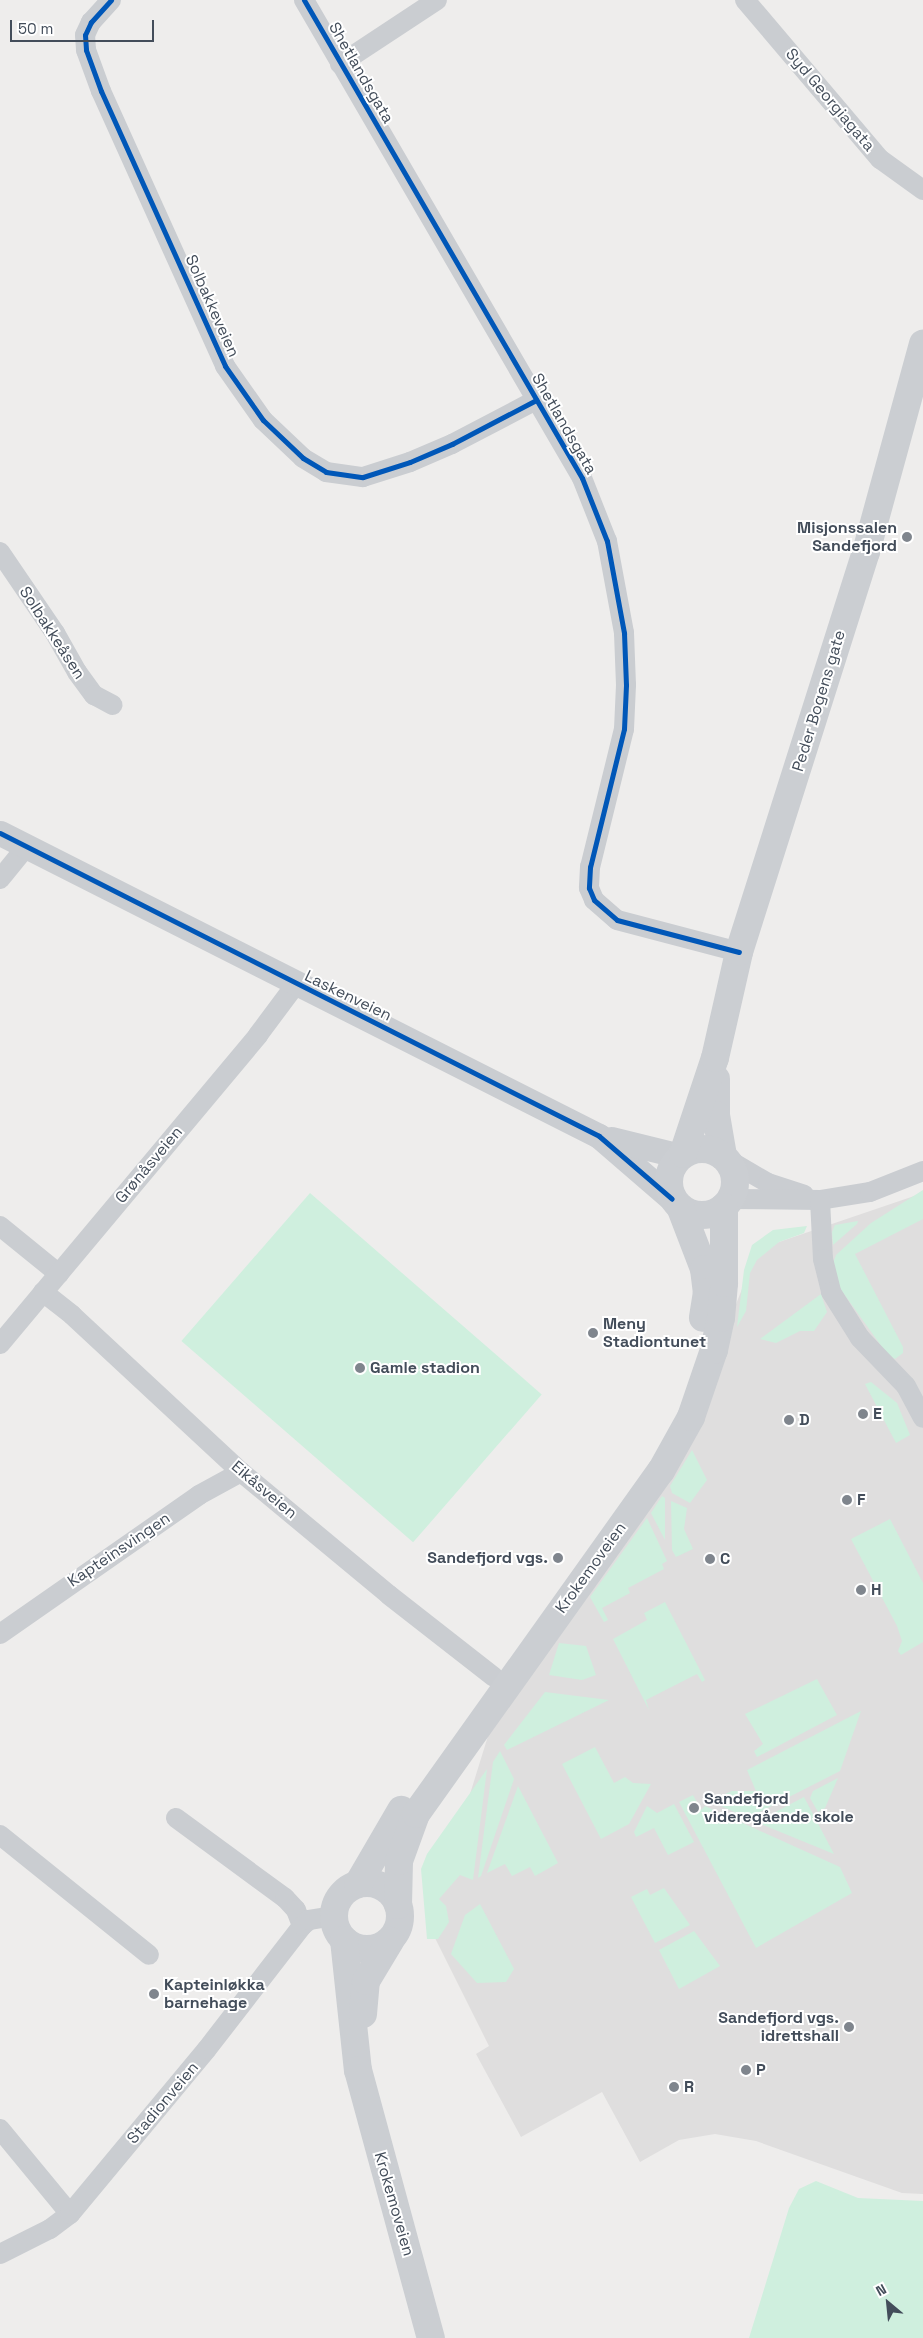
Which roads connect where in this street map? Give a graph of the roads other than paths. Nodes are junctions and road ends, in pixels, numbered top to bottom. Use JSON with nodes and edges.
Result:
{"nodes":[{"id":1,"x":111,"y":0,"type":"edge"},
{"id":2,"x":304,"y":0,"type":"edge"},
{"id":3,"x":437,"y":0,"type":"edge"},
{"id":4,"x":745,"y":0,"type":"edge"},
{"id":5,"x":340,"y":64,"type":"junction"},
{"id":6,"x":923,"y":190,"type":"edge"},
{"id":7,"x":923,"y":344,"type":"edge"},
{"id":8,"x":536,"y":400,"type":"junction"},
{"id":9,"x":0,"y":552,"type":"edge"},
{"id":10,"x":113,"y":705,"type":"dead end"},
{"id":11,"x":0,"y":834,"type":"edge"},
{"id":12,"x":26,"y":847,"type":"junction"},
{"id":13,"x":0,"y":879,"type":"edge"},
{"id":14,"x":739,"y":952,"type":"junction"},
{"id":15,"x":296,"y":984,"type":"junction"},
{"id":16,"x":715,"y":1058,"type":"junction"},
{"id":17,"x":599,"y":1136,"type":"junction"},
{"id":18,"x":682,"y":1155,"type":"junction"},
{"id":19,"x":724,"y":1157,"type":"junction"},
{"id":20,"x":923,"y":1171,"type":"edge"},
{"id":21,"x":818,"y":1200,"type":"junction"},
{"id":22,"x":727,"y":1203,"type":"junction"},
{"id":23,"x":676,"y":1204,"type":"junction"},
{"id":24,"x":0,"y":1226,"type":"edge"},
{"id":25,"x":59,"y":1274,"type":"junction"},
{"id":26,"x":43,"y":1292,"type":"junction"},
{"id":27,"x":0,"y":1344,"type":"edge"},
{"id":28,"x":923,"y":1418,"type":"edge"},
{"id":29,"x":241,"y":1472,"type":"junction"},
{"id":30,"x":0,"y":1634,"type":"edge"},
{"id":31,"x":494,"y":1677,"type":"junction"},
{"id":32,"x":176,"y":1818,"type":"dead end"},
{"id":33,"x":0,"y":1836,"type":"edge"},
{"id":34,"x":358,"y":1884,"type":"junction"},
{"id":35,"x":398,"y":1905,"type":"junction"},
{"id":36,"x":333,"y":1916,"type":"junction"},
{"id":37,"x":302,"y":1926,"type":"junction"},
{"id":38,"x":344,"y":1940,"type":"junction"},
{"id":39,"x":390,"y":1941,"type":"junction"},
{"id":40,"x":149,"y":1955,"type":"dead end"},
{"id":41,"x":358,"y":2070,"type":"junction"},
{"id":42,"x":0,"y":2129,"type":"edge"},
{"id":43,"x":70,"y":2214,"type":"junction"},
{"id":44,"x":0,"y":2254,"type":"edge"},
{"id":45,"x":431,"y":2338,"type":"edge"}],
"edges":[{"from":1,"to":8,"type":"street","name":"Solbakkeveien"},
{"from":2,"to":5,"type":"street","name":"Shetlandsgata"},
{"from":3,"to":5,"type":"street"},
{"from":4,"to":6,"type":"street","name":"Syd Georgiagata"},
{"from":5,"to":8,"type":"street","name":"Shetlandsgata"},
{"from":7,"to":14,"type":"main road","name":"Peder Bogens gate"},
{"from":8,"to":14,"type":"street","name":"Shetlandsgata"},
{"from":9,"to":10,"type":"street","name":"Solbakkeåsen"},
{"from":11,"to":12,"type":"street","name":"Laskenveien"},
{"from":12,"to":13,"type":"street"},
{"from":12,"to":15,"type":"street","name":"Laskenveien"},
{"from":14,"to":16,"type":"main road","name":"Peder Bogens gate"},
{"from":15,"to":17,"type":"street","name":"Laskenveien"},
{"from":15,"to":25,"type":"street","name":"Grønåsveien"},
{"from":16,"to":18,"type":"main road","name":"Peder Bogens gate"},
{"from":16,"to":19,"type":"main road","name":"Peder Bogens gate"},
{"from":17,"to":18,"type":"street","name":"Laskenveien"},
{"from":17,"to":23,"type":"street","name":"Laskenveien"},
{"from":18,"to":19,"type":"main road"},
{"from":18,"to":23,"type":"main road"},
{"from":19,"to":21,"type":"street"},
{"from":19,"to":22,"type":"main road"},
{"from":20,"to":21,"type":"street"},
{"from":21,"to":22,"type":"street"},
{"from":21,"to":28,"type":"street"},
{"from":22,"to":23,"type":"main road"},
{"from":22,"to":35,"type":"main road","name":"Krokemoveien"},
{"from":23,"to":31,"type":"main road","name":"Krokemoveien"},
{"from":24,"to":25,"type":"street"},
{"from":25,"to":26,"type":"street","name":"Grønåsveien"},
{"from":26,"to":27,"type":"street","name":"Grønåsveien"},
{"from":26,"to":29,"type":"street","name":"Eikåsveien"},
{"from":29,"to":30,"type":"street","name":"Kapteinsvingen"},
{"from":29,"to":31,"type":"street","name":"Eikåsveien"},
{"from":31,"to":34,"type":"main road","name":"Krokemoveien"},
{"from":32,"to":37,"type":"street"},
{"from":33,"to":40,"type":"street"},
{"from":34,"to":35,"type":"main road"},
{"from":34,"to":36,"type":"main road","name":"Krokemoveien"},
{"from":35,"to":39,"type":"main road","name":"Krokemoveien"},
{"from":36,"to":37,"type":"street"},
{"from":36,"to":38,"type":"main road","name":"Krokemoveien"},
{"from":37,"to":43,"type":"street","name":"Stadionveien"},
{"from":38,"to":39,"type":"main road"},
{"from":38,"to":41,"type":"main road","name":"Krokemoveien"},
{"from":39,"to":41,"type":"main road","name":"Krokemoveien"},
{"from":41,"to":45,"type":"main road","name":"Krokemoveien"},
{"from":42,"to":43,"type":"street"},
{"from":43,"to":44,"type":"street","name":"Stadionveien"}]}
